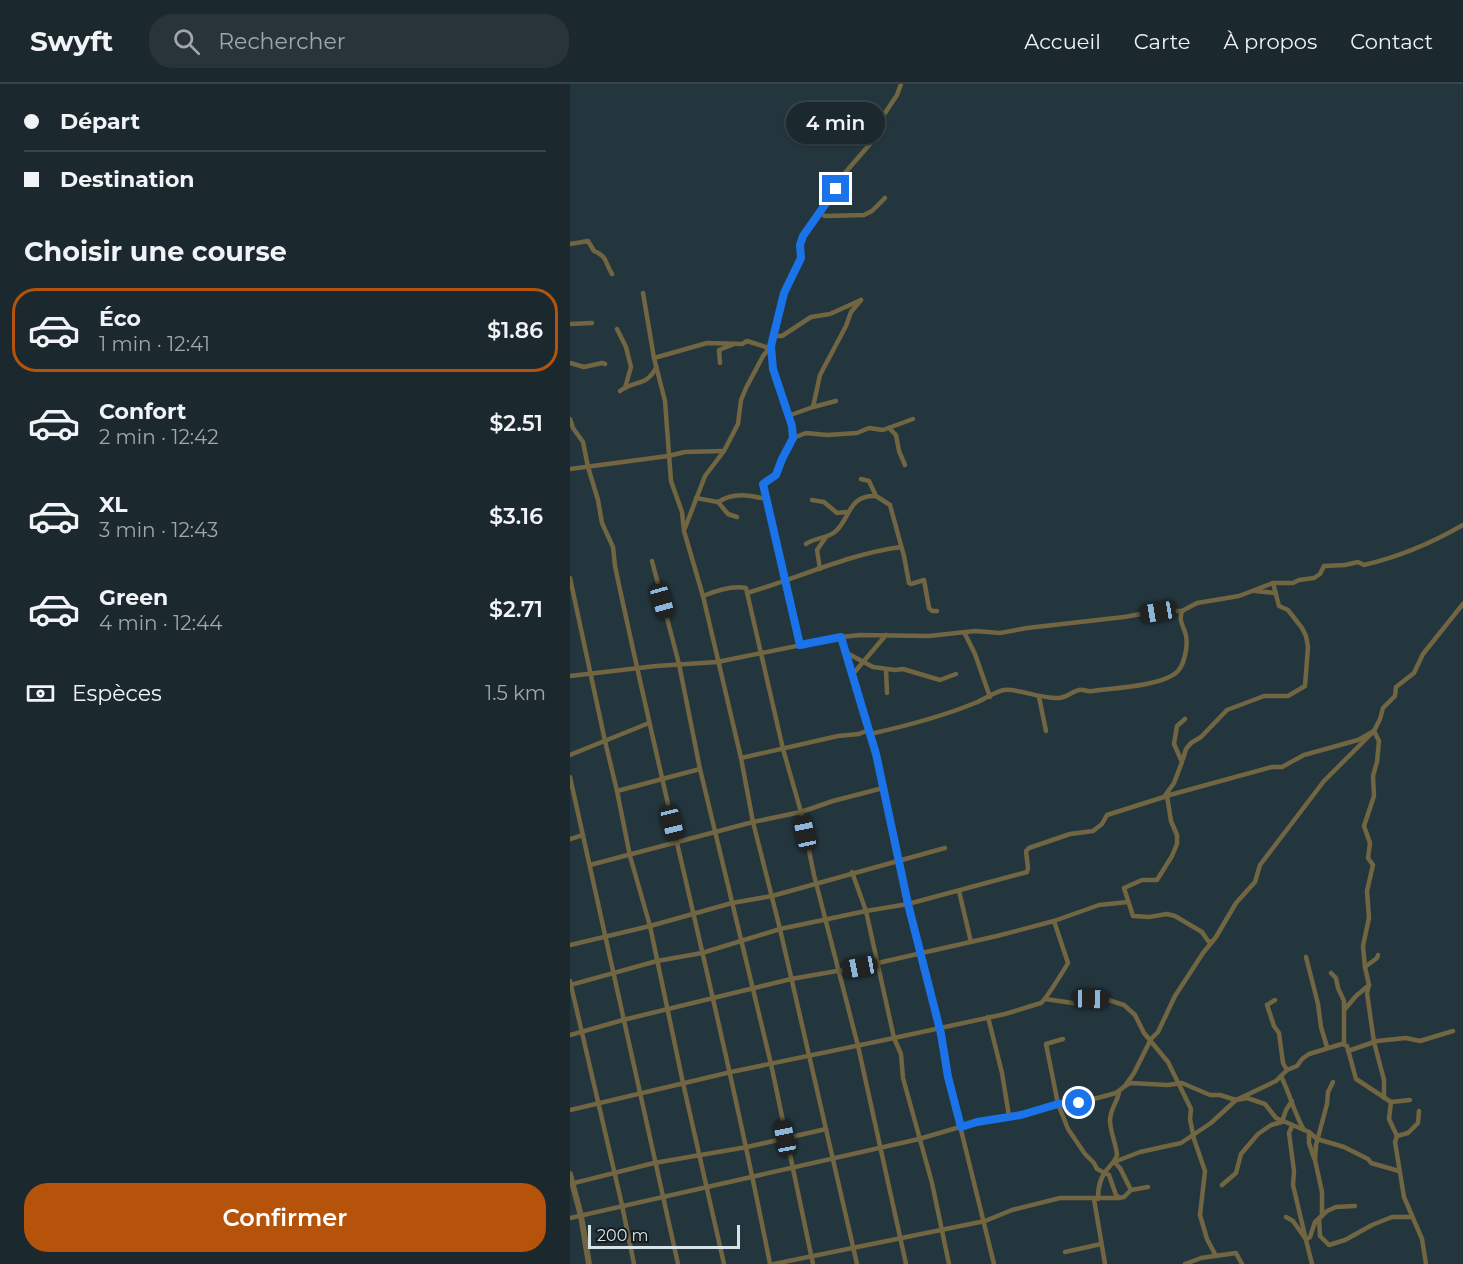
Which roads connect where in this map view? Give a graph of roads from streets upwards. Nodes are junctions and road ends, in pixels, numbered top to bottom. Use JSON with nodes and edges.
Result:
{"nodes":[{"id":1,"x":901,"y":84,"type":"edge"},
{"id":2,"x":885,"y":198,"type":"dead end"},
{"id":3,"x":819,"y":213,"type":"junction"},
{"id":4,"x":570,"y":244,"type":"edge"},
{"id":5,"x":612,"y":274,"type":"dead end"},
{"id":6,"x":643,"y":293,"type":"dead end"},
{"id":7,"x":592,"y":323,"type":"dead end"},
{"id":8,"x":570,"y":324,"type":"edge"},
{"id":9,"x":617,"y":329,"type":"dead end"},
{"id":10,"x":773,"y":336,"type":"junction"},
{"id":11,"x":734,"y":344,"type":"junction"},
{"id":12,"x":770,"y":347,"type":"junction"},
{"id":13,"x":654,"y":358,"type":"junction"},
{"id":14,"x":570,"y":363,"type":"edge"},
{"id":15,"x":720,"y":363,"type":"dead end"},
{"id":16,"x":605,"y":364,"type":"dead end"},
{"id":17,"x":655,"y":375,"type":"junction"},
{"id":18,"x":836,"y":401,"type":"dead end"},
{"id":19,"x":813,"y":407,"type":"junction"},
{"id":20,"x":788,"y":416,"type":"junction"},
{"id":21,"x":570,"y":419,"type":"edge"},
{"id":22,"x":913,"y":419,"type":"dead end"},
{"id":23,"x":889,"y":428,"type":"junction"},
{"id":24,"x":793,"y":438,"type":"junction"},
{"id":25,"x":724,"y":451,"type":"junction"},
{"id":26,"x":668,"y":456,"type":"junction"},
{"id":27,"x":905,"y":465,"type":"dead end"},
{"id":28,"x":588,"y":467,"type":"junction"},
{"id":29,"x":570,"y":469,"type":"edge"},
{"id":30,"x":861,"y":479,"type":"dead end"},
{"id":31,"x":876,"y":496,"type":"junction"},
{"id":32,"x":696,"y":498,"type":"junction"},
{"id":33,"x":766,"y":500,"type":"junction"},
{"id":34,"x":812,"y":500,"type":"dead end"},
{"id":35,"x":718,"y":502,"type":"junction"},
{"id":36,"x":846,"y":513,"type":"junction"},
{"id":37,"x":737,"y":517,"type":"dead end"},
{"id":38,"x":1463,"y":525,"type":"edge"},
{"id":39,"x":684,"y":531,"type":"junction"},
{"id":40,"x":826,"y":537,"type":"junction"},
{"id":41,"x":806,"y":544,"type":"dead end"},
{"id":42,"x":901,"y":547,"type":"junction"},
{"id":43,"x":652,"y":561,"type":"dead end"},
{"id":44,"x":820,"y":569,"type":"junction"},
{"id":45,"x":570,"y":578,"type":"edge"},
{"id":46,"x":786,"y":580,"type":"junction"},
{"id":47,"x":1273,"y":583,"type":"junction"},
{"id":48,"x":1280,"y":584,"type":"junction"},
{"id":49,"x":1255,"y":591,"type":"junction"},
{"id":50,"x":714,"y":592,"type":"junction"},
{"id":51,"x":747,"y":593,"type":"junction"},
{"id":52,"x":1276,"y":593,"type":"junction"},
{"id":53,"x":703,"y":596,"type":"junction"},
{"id":54,"x":1463,"y":604,"type":"edge"},
{"id":55,"x":577,"y":610,"type":"junction"},
{"id":56,"x":570,"y":611,"type":"edge"},
{"id":57,"x":938,"y":611,"type":"dead end"},
{"id":58,"x":1182,"y":611,"type":"junction"},
{"id":59,"x":707,"y":613,"type":"junction"},
{"id":60,"x":964,"y":632,"type":"junction"},
{"id":61,"x":886,"y":635,"type":"junction"},
{"id":62,"x":841,"y":637,"type":"junction"},
{"id":63,"x":800,"y":645,"type":"junction"},
{"id":64,"x":844,"y":652,"type":"junction"},
{"id":65,"x":761,"y":653,"type":"junction"},
{"id":66,"x":862,"y":661,"type":"junction"},
{"id":67,"x":717,"y":662,"type":"junction"},
{"id":68,"x":679,"y":664,"type":"junction"},
{"id":69,"x":637,"y":668,"type":"junction"},
{"id":70,"x":886,"y":669,"type":"junction"},
{"id":71,"x":590,"y":674,"type":"junction"},
{"id":72,"x":956,"y":674,"type":"dead end"},
{"id":73,"x":852,"y":675,"type":"junction"},
{"id":74,"x":570,"y":676,"type":"edge"},
{"id":75,"x":887,"y":693,"type":"dead end"},
{"id":76,"x":990,"y":697,"type":"junction"},
{"id":77,"x":1039,"y":697,"type":"junction"},
{"id":78,"x":1185,"y":719,"type":"dead end"},
{"id":79,"x":649,"y":723,"type":"junction"},
{"id":80,"x":1046,"y":731,"type":"dead end"},
{"id":81,"x":1374,"y":731,"type":"junction"},
{"id":82,"x":869,"y":732,"type":"junction"},
{"id":83,"x":604,"y":741,"type":"junction"},
{"id":84,"x":783,"y":749,"type":"junction"},
{"id":85,"x":570,"y":755,"type":"edge"},
{"id":86,"x":741,"y":758,"type":"junction"},
{"id":87,"x":1182,"y":762,"type":"junction"},
{"id":88,"x":700,"y":769,"type":"junction"},
{"id":89,"x":570,"y":777,"type":"edge"},
{"id":90,"x":661,"y":778,"type":"junction"},
{"id":91,"x":883,"y":788,"type":"junction"},
{"id":92,"x":618,"y":791,"type":"junction"},
{"id":93,"x":1166,"y":796,"type":"junction"},
{"id":94,"x":801,"y":812,"type":"junction"},
{"id":95,"x":753,"y":822,"type":"junction"},
{"id":96,"x":715,"y":832,"type":"junction"},
{"id":97,"x":583,"y":835,"type":"junction"},
{"id":98,"x":570,"y":839,"type":"edge"},
{"id":99,"x":676,"y":842,"type":"junction"},
{"id":100,"x":945,"y":848,"type":"dead end"},
{"id":101,"x":630,"y":856,"type":"junction"},
{"id":102,"x":900,"y":860,"type":"junction"},
{"id":103,"x":590,"y":865,"type":"junction"},
{"id":104,"x":852,"y":872,"type":"junction"},
{"id":105,"x":816,"y":884,"type":"junction"},
{"id":106,"x":959,"y":891,"type":"junction"},
{"id":107,"x":772,"y":896,"type":"junction"},
{"id":108,"x":1128,"y":902,"type":"junction"},
{"id":109,"x":732,"y":903,"type":"junction"},
{"id":110,"x":908,"y":904,"type":"junction"},
{"id":111,"x":866,"y":911,"type":"junction"},
{"id":112,"x":693,"y":914,"type":"junction"},
{"id":113,"x":825,"y":920,"type":"junction"},
{"id":114,"x":1054,"y":921,"type":"junction"},
{"id":115,"x":650,"y":926,"type":"junction"},
{"id":116,"x":780,"y":929,"type":"junction"},
{"id":117,"x":605,"y":936,"type":"junction"},
{"id":118,"x":740,"y":942,"type":"junction"},
{"id":119,"x":971,"y":942,"type":"junction"},
{"id":120,"x":1212,"y":942,"type":"junction"},
{"id":121,"x":570,"y":945,"type":"edge"},
{"id":122,"x":702,"y":953,"type":"junction"},
{"id":123,"x":921,"y":954,"type":"junction"},
{"id":124,"x":1378,"y":955,"type":"dead end"},
{"id":125,"x":1306,"y":957,"type":"dead end"},
{"id":126,"x":657,"y":961,"type":"junction"},
{"id":127,"x":877,"y":963,"type":"junction"},
{"id":128,"x":1365,"y":968,"type":"junction"},
{"id":129,"x":838,"y":971,"type":"junction"},
{"id":130,"x":613,"y":973,"type":"junction"},
{"id":131,"x":1331,"y":973,"type":"dead end"},
{"id":132,"x":792,"y":980,"type":"junction"},
{"id":133,"x":570,"y":984,"type":"edge"},
{"id":134,"x":1369,"y":985,"type":"junction"},
{"id":135,"x":752,"y":989,"type":"junction"},
{"id":136,"x":712,"y":999,"type":"junction"},
{"id":137,"x":1045,"y":999,"type":"junction"},
{"id":138,"x":1275,"y":1000,"type":"dead end"},
{"id":139,"x":667,"y":1010,"type":"junction"},
{"id":140,"x":1346,"y":1010,"type":"junction"},
{"id":141,"x":988,"y":1017,"type":"junction"},
{"id":142,"x":623,"y":1020,"type":"junction"},
{"id":143,"x":939,"y":1029,"type":"junction"},
{"id":144,"x":581,"y":1031,"type":"junction"},
{"id":145,"x":1453,"y":1031,"type":"dead end"},
{"id":146,"x":570,"y":1035,"type":"edge"},
{"id":147,"x":894,"y":1038,"type":"junction"},
{"id":148,"x":1063,"y":1039,"type":"dead end"},
{"id":149,"x":1150,"y":1039,"type":"junction"},
{"id":150,"x":1374,"y":1042,"type":"junction"},
{"id":151,"x":1344,"y":1043,"type":"junction"},
{"id":152,"x":858,"y":1046,"type":"junction"},
{"id":153,"x":1327,"y":1047,"type":"junction"},
{"id":154,"x":1348,"y":1051,"type":"junction"},
{"id":155,"x":808,"y":1057,"type":"junction"},
{"id":156,"x":771,"y":1064,"type":"junction"},
{"id":157,"x":1287,"y":1070,"type":"junction"},
{"id":158,"x":731,"y":1072,"type":"junction"},
{"id":159,"x":1281,"y":1076,"type":"junction"},
{"id":160,"x":1333,"y":1082,"type":"dead end"},
{"id":161,"x":683,"y":1083,"type":"junction"},
{"id":162,"x":1180,"y":1083,"type":"junction"},
{"id":163,"x":1125,"y":1086,"type":"junction"},
{"id":164,"x":1119,"y":1091,"type":"junction"},
{"id":165,"x":640,"y":1093,"type":"junction"},
{"id":166,"x":1384,"y":1098,"type":"junction"},
{"id":167,"x":1236,"y":1100,"type":"junction"},
{"id":168,"x":1410,"y":1100,"type":"dead end"},
{"id":169,"x":1292,"y":1101,"type":"junction"},
{"id":170,"x":1391,"y":1102,"type":"junction"},
{"id":171,"x":598,"y":1104,"type":"junction"},
{"id":172,"x":1058,"y":1104,"type":"junction"},
{"id":173,"x":570,"y":1110,"type":"edge"},
{"id":174,"x":1419,"y":1111,"type":"dead end"},
{"id":175,"x":1009,"y":1116,"type":"junction"},
{"id":176,"x":1282,"y":1122,"type":"junction"},
{"id":177,"x":1292,"y":1126,"type":"junction"},
{"id":178,"x":961,"y":1127,"type":"junction"},
{"id":179,"x":826,"y":1129,"type":"junction"},
{"id":180,"x":1307,"y":1131,"type":"junction"},
{"id":181,"x":1193,"y":1133,"type":"junction"},
{"id":182,"x":1397,"y":1137,"type":"junction"},
{"id":183,"x":785,"y":1138,"type":"junction"},
{"id":184,"x":919,"y":1139,"type":"junction"},
{"id":185,"x":1317,"y":1139,"type":"junction"},
{"id":186,"x":747,"y":1147,"type":"junction"},
{"id":187,"x":879,"y":1147,"type":"junction"},
{"id":188,"x":699,"y":1155,"type":"junction"},
{"id":189,"x":833,"y":1158,"type":"junction"},
{"id":190,"x":1315,"y":1160,"type":"junction"},
{"id":191,"x":1114,"y":1162,"type":"junction"},
{"id":192,"x":654,"y":1163,"type":"junction"},
{"id":193,"x":791,"y":1168,"type":"junction"},
{"id":194,"x":1399,"y":1171,"type":"junction"},
{"id":195,"x":1104,"y":1172,"type":"junction"},
{"id":196,"x":570,"y":1174,"type":"edge"},
{"id":197,"x":615,"y":1174,"type":"junction"},
{"id":198,"x":753,"y":1176,"type":"junction"},
{"id":199,"x":571,"y":1183,"type":"edge"},
{"id":200,"x":1222,"y":1185,"type":"dead end"},
{"id":201,"x":706,"y":1187,"type":"junction"},
{"id":202,"x":1148,"y":1187,"type":"dead end"},
{"id":203,"x":1131,"y":1190,"type":"junction"},
{"id":204,"x":663,"y":1196,"type":"junction"},
{"id":205,"x":1118,"y":1197,"type":"junction"},
{"id":206,"x":1096,"y":1199,"type":"junction"},
{"id":207,"x":622,"y":1205,"type":"junction"},
{"id":208,"x":1355,"y":1206,"type":"dead end"},
{"id":209,"x":581,"y":1216,"type":"junction"},
{"id":210,"x":1286,"y":1217,"type":"dead end"},
{"id":211,"x":1411,"y":1217,"type":"junction"},
{"id":212,"x":570,"y":1218,"type":"edge"},
{"id":213,"x":1321,"y":1218,"type":"junction"},
{"id":214,"x":985,"y":1221,"type":"junction"},
{"id":215,"x":941,"y":1230,"type":"junction"},
{"id":216,"x":900,"y":1238,"type":"junction"},
{"id":217,"x":1306,"y":1240,"type":"junction"},
{"id":218,"x":1101,"y":1244,"type":"junction"},
{"id":219,"x":854,"y":1247,"type":"junction"},
{"id":220,"x":1065,"y":1252,"type":"dead end"},
{"id":221,"x":811,"y":1256,"type":"junction"},
{"id":222,"x":1213,"y":1256,"type":"junction"},
{"id":223,"x":589,"y":1264,"type":"edge"},
{"id":224,"x":634,"y":1264,"type":"edge"},
{"id":225,"x":678,"y":1264,"type":"edge"},
{"id":226,"x":724,"y":1264,"type":"edge"},
{"id":227,"x":772,"y":1264,"type":"edge"},
{"id":228,"x":813,"y":1264,"type":"edge"},
{"id":229,"x":857,"y":1264,"type":"edge"},
{"id":230,"x":906,"y":1264,"type":"edge"},
{"id":231,"x":949,"y":1264,"type":"edge"},
{"id":232,"x":994,"y":1264,"type":"edge"},
{"id":233,"x":1105,"y":1264,"type":"edge"},
{"id":234,"x":1185,"y":1264,"type":"edge"},
{"id":235,"x":1242,"y":1264,"type":"edge"},
{"id":236,"x":1312,"y":1264,"type":"edge"},
{"id":237,"x":1426,"y":1264,"type":"edge"}],
"edges":[{"from":1,"to":3,"type":"street"},
{"from":2,"to":3,"type":"street"},
{"from":3,"to":10,"type":"street"},
{"from":4,"to":5,"type":"street"},
{"from":6,"to":13,"type":"street"},
{"from":7,"to":8,"type":"street"},
{"from":9,"to":17,"type":"street"},
{"from":10,"to":12,"type":"street"},
{"from":10,"to":19,"type":"street"},
{"from":11,"to":12,"type":"street"},
{"from":11,"to":13,"type":"street"},
{"from":11,"to":15,"type":"street"},
{"from":12,"to":20,"type":"street"},
{"from":12,"to":25,"type":"street"},
{"from":13,"to":17,"type":"street"},
{"from":14,"to":16,"type":"street"},
{"from":17,"to":26,"type":"street"},
{"from":18,"to":19,"type":"street"},
{"from":19,"to":20,"type":"street"},
{"from":20,"to":24,"type":"street"},
{"from":21,"to":28,"type":"street"},
{"from":22,"to":23,"type":"street"},
{"from":23,"to":24,"type":"street"},
{"from":23,"to":27,"type":"street"},
{"from":24,"to":33,"type":"street"},
{"from":25,"to":26,"type":"street"},
{"from":25,"to":32,"type":"street"},
{"from":26,"to":28,"type":"street"},
{"from":26,"to":39,"type":"street"},
{"from":28,"to":29,"type":"street"},
{"from":28,"to":69,"type":"street"},
{"from":30,"to":31,"type":"street"},
{"from":31,"to":36,"type":"street"},
{"from":31,"to":42,"type":"street"},
{"from":32,"to":35,"type":"street"},
{"from":32,"to":39,"type":"street"},
{"from":33,"to":35,"type":"street"},
{"from":33,"to":46,"type":"street"},
{"from":34,"to":36,"type":"street"},
{"from":35,"to":37,"type":"street"},
{"from":36,"to":40,"type":"street"},
{"from":38,"to":48,"type":"street"},
{"from":39,"to":53,"type":"street"},
{"from":40,"to":41,"type":"street"},
{"from":40,"to":44,"type":"street"},
{"from":42,"to":44,"type":"street"},
{"from":42,"to":57,"type":"street"},
{"from":43,"to":68,"type":"street"},
{"from":44,"to":46,"type":"street"},
{"from":45,"to":55,"type":"street"},
{"from":46,"to":51,"type":"street"},
{"from":46,"to":63,"type":"street"},
{"from":47,"to":48,"type":"street"},
{"from":47,"to":49,"type":"street"},
{"from":47,"to":52,"type":"street"},
{"from":48,"to":52,"type":"street"},
{"from":49,"to":52,"type":"street"},
{"from":49,"to":58,"type":"street"},
{"from":50,"to":51,"type":"street"},
{"from":50,"to":53,"type":"street"},
{"from":50,"to":59,"type":"street"},
{"from":51,"to":65,"type":"street"},
{"from":52,"to":87,"type":"street"},
{"from":53,"to":59,"type":"street"},
{"from":54,"to":81,"type":"street"},
{"from":55,"to":56,"type":"street"},
{"from":55,"to":71,"type":"street"},
{"from":58,"to":60,"type":"street"},
{"from":58,"to":77,"type":"street"},
{"from":59,"to":67,"type":"street"},
{"from":60,"to":61,"type":"street"},
{"from":60,"to":76,"type":"street"},
{"from":61,"to":62,"type":"street"},
{"from":61,"to":66,"type":"street"},
{"from":62,"to":63,"type":"street"},
{"from":62,"to":64,"type":"street"},
{"from":63,"to":65,"type":"street"},
{"from":64,"to":66,"type":"street"},
{"from":64,"to":73,"type":"street"},
{"from":65,"to":67,"type":"street"},
{"from":65,"to":84,"type":"street"},
{"from":66,"to":70,"type":"street"},
{"from":66,"to":73,"type":"street"},
{"from":67,"to":68,"type":"street"},
{"from":67,"to":86,"type":"street"},
{"from":68,"to":69,"type":"street"},
{"from":68,"to":88,"type":"street"},
{"from":69,"to":71,"type":"street"},
{"from":69,"to":79,"type":"street"},
{"from":70,"to":72,"type":"street"},
{"from":70,"to":75,"type":"street"},
{"from":71,"to":74,"type":"street"},
{"from":71,"to":83,"type":"street"},
{"from":73,"to":82,"type":"street"},
{"from":76,"to":77,"type":"street"},
{"from":76,"to":82,"type":"street"},
{"from":77,"to":80,"type":"street"},
{"from":78,"to":87,"type":"street"},
{"from":79,"to":83,"type":"street"},
{"from":79,"to":90,"type":"street"},
{"from":81,"to":93,"type":"street"},
{"from":81,"to":120,"type":"street"},
{"from":81,"to":128,"type":"street"},
{"from":82,"to":84,"type":"street"},
{"from":82,"to":91,"type":"street"},
{"from":83,"to":85,"type":"street"},
{"from":83,"to":92,"type":"street"},
{"from":84,"to":86,"type":"street"},
{"from":84,"to":94,"type":"street"},
{"from":86,"to":95,"type":"street"},
{"from":87,"to":93,"type":"street"},
{"from":88,"to":90,"type":"street"},
{"from":88,"to":96,"type":"street"},
{"from":89,"to":97,"type":"street"},
{"from":90,"to":92,"type":"street"},
{"from":90,"to":99,"type":"street"},
{"from":91,"to":94,"type":"street"},
{"from":91,"to":102,"type":"street"},
{"from":92,"to":101,"type":"street"},
{"from":93,"to":106,"type":"street"},
{"from":93,"to":108,"type":"street"},
{"from":94,"to":95,"type":"street"},
{"from":94,"to":105,"type":"street"},
{"from":95,"to":96,"type":"street"},
{"from":95,"to":107,"type":"street"},
{"from":96,"to":99,"type":"street"},
{"from":96,"to":109,"type":"street"},
{"from":97,"to":98,"type":"street"},
{"from":97,"to":103,"type":"street"},
{"from":99,"to":101,"type":"street"},
{"from":99,"to":112,"type":"street"},
{"from":100,"to":102,"type":"street"},
{"from":101,"to":103,"type":"street"},
{"from":101,"to":115,"type":"street"},
{"from":102,"to":104,"type":"street"},
{"from":102,"to":110,"type":"street"},
{"from":103,"to":117,"type":"street"},
{"from":104,"to":105,"type":"street"},
{"from":104,"to":111,"type":"street"},
{"from":105,"to":107,"type":"street"},
{"from":105,"to":113,"type":"street"},
{"from":106,"to":110,"type":"street"},
{"from":106,"to":119,"type":"street"},
{"from":107,"to":109,"type":"street"},
{"from":107,"to":116,"type":"street"},
{"from":108,"to":114,"type":"street"},
{"from":108,"to":120,"type":"street"},
{"from":109,"to":112,"type":"street"},
{"from":109,"to":118,"type":"street"},
{"from":110,"to":111,"type":"street"},
{"from":110,"to":123,"type":"street"},
{"from":111,"to":113,"type":"street"},
{"from":111,"to":127,"type":"street"},
{"from":112,"to":115,"type":"street"},
{"from":112,"to":122,"type":"street"},
{"from":113,"to":116,"type":"street"},
{"from":113,"to":129,"type":"street"},
{"from":114,"to":119,"type":"street"},
{"from":114,"to":137,"type":"street"},
{"from":115,"to":117,"type":"street"},
{"from":115,"to":126,"type":"street"},
{"from":116,"to":118,"type":"street"},
{"from":116,"to":132,"type":"street"},
{"from":117,"to":121,"type":"street"},
{"from":117,"to":130,"type":"street"},
{"from":118,"to":122,"type":"street"},
{"from":118,"to":135,"type":"street"},
{"from":119,"to":123,"type":"street"},
{"from":120,"to":149,"type":"street"},
{"from":122,"to":126,"type":"street"},
{"from":122,"to":136,"type":"street"},
{"from":123,"to":127,"type":"street"},
{"from":123,"to":143,"type":"street"},
{"from":124,"to":128,"type":"street"},
{"from":125,"to":153,"type":"street"},
{"from":126,"to":130,"type":"street"},
{"from":126,"to":139,"type":"street"},
{"from":127,"to":129,"type":"street"},
{"from":127,"to":147,"type":"street"},
{"from":128,"to":134,"type":"street"},
{"from":129,"to":132,"type":"street"},
{"from":129,"to":152,"type":"street"},
{"from":130,"to":133,"type":"street"},
{"from":130,"to":142,"type":"street"},
{"from":131,"to":140,"type":"street"},
{"from":132,"to":135,"type":"street"},
{"from":132,"to":155,"type":"street"},
{"from":133,"to":144,"type":"street"},
{"from":134,"to":140,"type":"street"},
{"from":134,"to":150,"type":"street"},
{"from":135,"to":136,"type":"street"},
{"from":135,"to":156,"type":"street"},
{"from":136,"to":139,"type":"street"},
{"from":136,"to":158,"type":"street"},
{"from":137,"to":141,"type":"street"},
{"from":137,"to":149,"type":"street"},
{"from":138,"to":157,"type":"street"},
{"from":139,"to":142,"type":"street"},
{"from":139,"to":161,"type":"street"},
{"from":140,"to":151,"type":"street"},
{"from":141,"to":143,"type":"street"},
{"from":141,"to":175,"type":"street"},
{"from":142,"to":144,"type":"street"},
{"from":142,"to":165,"type":"street"},
{"from":143,"to":147,"type":"street"},
{"from":143,"to":178,"type":"street"},
{"from":144,"to":146,"type":"street"},
{"from":144,"to":171,"type":"street"},
{"from":145,"to":150,"type":"street"},
{"from":147,"to":152,"type":"street"},
{"from":147,"to":184,"type":"street"},
{"from":148,"to":172,"type":"street"},
{"from":149,"to":162,"type":"street"},
{"from":149,"to":163,"type":"street"},
{"from":150,"to":154,"type":"street"},
{"from":150,"to":166,"type":"street"},
{"from":151,"to":153,"type":"street"},
{"from":151,"to":154,"type":"street"},
{"from":152,"to":155,"type":"street"},
{"from":152,"to":187,"type":"street"},
{"from":153,"to":157,"type":"street"},
{"from":154,"to":166,"type":"street"},
{"from":155,"to":156,"type":"street"},
{"from":155,"to":179,"type":"street"},
{"from":156,"to":158,"type":"street"},
{"from":156,"to":183,"type":"street"},
{"from":157,"to":159,"type":"street"},
{"from":158,"to":161,"type":"street"},
{"from":158,"to":186,"type":"street"},
{"from":159,"to":167,"type":"street"},
{"from":159,"to":169,"type":"street"},
{"from":160,"to":185,"type":"street"},
{"from":161,"to":165,"type":"street"},
{"from":161,"to":188,"type":"street"},
{"from":162,"to":163,"type":"street"},
{"from":162,"to":167,"type":"street"},
{"from":162,"to":181,"type":"street"},
{"from":163,"to":164,"type":"street"},
{"from":164,"to":172,"type":"street"},
{"from":164,"to":191,"type":"street"},
{"from":165,"to":171,"type":"street"},
{"from":165,"to":192,"type":"street"},
{"from":166,"to":170,"type":"street"},
{"from":167,"to":176,"type":"street"},
{"from":167,"to":181,"type":"street"},
{"from":168,"to":170,"type":"street"},
{"from":169,"to":176,"type":"street"},
{"from":169,"to":180,"type":"street"},
{"from":170,"to":182,"type":"street"},
{"from":171,"to":173,"type":"street"},
{"from":171,"to":197,"type":"street"},
{"from":172,"to":175,"type":"street"},
{"from":172,"to":195,"type":"street"},
{"from":174,"to":182,"type":"street"},
{"from":175,"to":178,"type":"street"},
{"from":176,"to":177,"type":"street"},
{"from":176,"to":200,"type":"street"},
{"from":177,"to":180,"type":"street"},
{"from":177,"to":217,"type":"street"},
{"from":178,"to":184,"type":"street"},
{"from":178,"to":214,"type":"street"},
{"from":179,"to":183,"type":"street"},
{"from":179,"to":189,"type":"street"},
{"from":180,"to":185,"type":"street"},
{"from":180,"to":190,"type":"street"},
{"from":181,"to":191,"type":"street"},
{"from":181,"to":222,"type":"street"},
{"from":182,"to":194,"type":"street"},
{"from":183,"to":186,"type":"street"},
{"from":183,"to":193,"type":"street"},
{"from":184,"to":187,"type":"street"},
{"from":184,"to":215,"type":"street"},
{"from":185,"to":190,"type":"street"},
{"from":185,"to":194,"type":"street"},
{"from":186,"to":188,"type":"street"},
{"from":186,"to":198,"type":"street"},
{"from":187,"to":189,"type":"street"},
{"from":187,"to":216,"type":"street"},
{"from":188,"to":192,"type":"street"},
{"from":188,"to":201,"type":"street"},
{"from":189,"to":193,"type":"street"},
{"from":189,"to":219,"type":"street"},
{"from":190,"to":213,"type":"street"},
{"from":191,"to":195,"type":"street"},
{"from":191,"to":203,"type":"street"},
{"from":192,"to":197,"type":"street"},
{"from":192,"to":204,"type":"street"},
{"from":193,"to":198,"type":"street"},
{"from":193,"to":221,"type":"street"},
{"from":194,"to":211,"type":"street"},
{"from":195,"to":205,"type":"street"},
{"from":195,"to":206,"type":"street"},
{"from":196,"to":199,"type":"street"},
{"from":197,"to":199,"type":"street"},
{"from":197,"to":207,"type":"street"},
{"from":198,"to":201,"type":"street"},
{"from":198,"to":227,"type":"street"},
{"from":199,"to":209,"type":"street"},
{"from":201,"to":204,"type":"street"},
{"from":201,"to":226,"type":"street"},
{"from":202,"to":203,"type":"street"},
{"from":203,"to":205,"type":"street"},
{"from":204,"to":207,"type":"street"},
{"from":204,"to":225,"type":"street"},
{"from":205,"to":206,"type":"street"},
{"from":206,"to":214,"type":"street"},
{"from":206,"to":218,"type":"street"},
{"from":207,"to":209,"type":"street"},
{"from":207,"to":224,"type":"street"},
{"from":208,"to":213,"type":"street"},
{"from":209,"to":212,"type":"street"},
{"from":209,"to":223,"type":"street"},
{"from":210,"to":217,"type":"street"},
{"from":211,"to":213,"type":"street"},
{"from":211,"to":237,"type":"street"},
{"from":213,"to":217,"type":"street"},
{"from":214,"to":215,"type":"street"},
{"from":214,"to":232,"type":"street"},
{"from":215,"to":216,"type":"street"},
{"from":215,"to":231,"type":"street"},
{"from":216,"to":219,"type":"street"},
{"from":216,"to":230,"type":"street"},
{"from":217,"to":236,"type":"street"},
{"from":218,"to":220,"type":"street"},
{"from":218,"to":233,"type":"street"},
{"from":219,"to":221,"type":"street"},
{"from":219,"to":229,"type":"street"},
{"from":221,"to":227,"type":"street"},
{"from":221,"to":228,"type":"street"},
{"from":222,"to":234,"type":"street"},
{"from":222,"to":235,"type":"street"}]}
